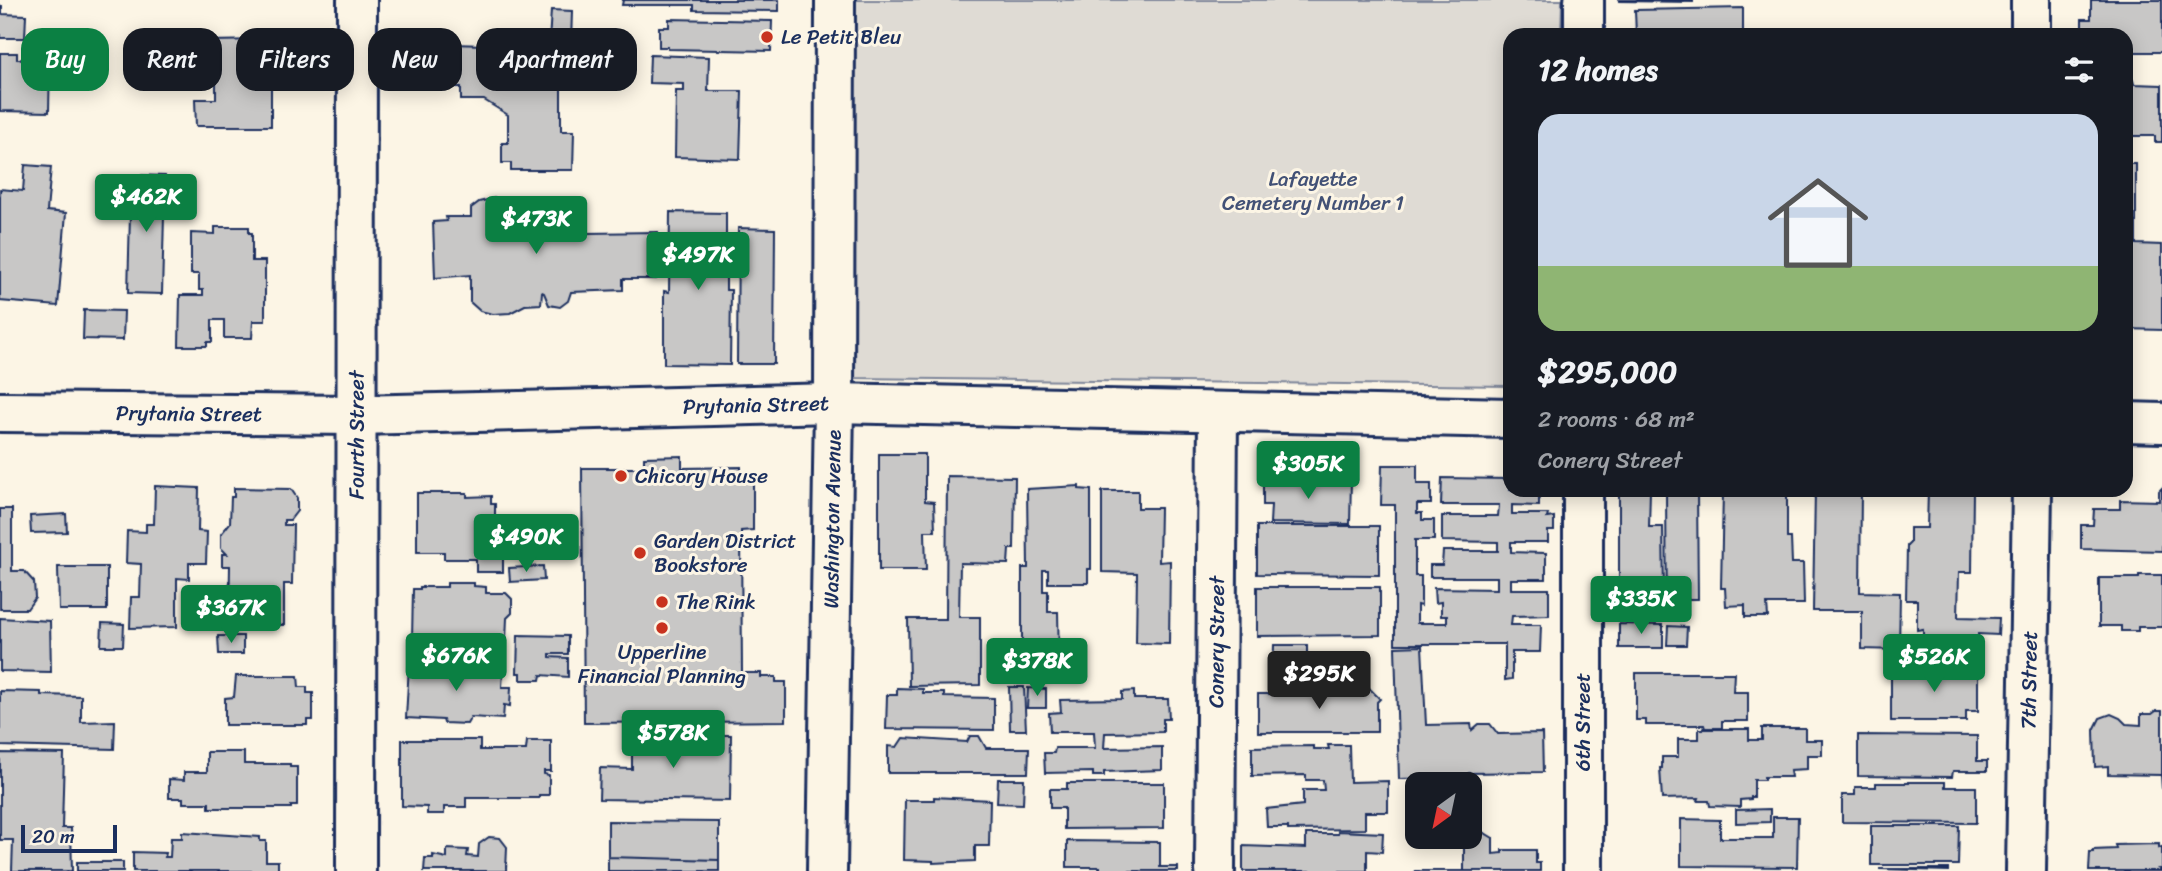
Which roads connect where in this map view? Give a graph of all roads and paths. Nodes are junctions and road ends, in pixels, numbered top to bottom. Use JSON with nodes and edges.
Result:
{"nodes":[{"id":1,"x":357,"y":0,"type":"edge"},
{"id":2,"x":835,"y":0,"type":"edge"},
{"id":3,"x":1584,"y":0,"type":"edge"},
{"id":4,"x":2031,"y":0,"type":"edge"},
{"id":5,"x":1584,"y":28,"type":"edge"},
{"id":6,"x":2031,"y":28,"type":"edge"},
{"id":7,"x":834,"y":403,"type":"junction"},
{"id":8,"x":0,"y":412,"type":"edge"},
{"id":9,"x":1219,"y":412,"type":"junction"},
{"id":10,"x":357,"y":415,"type":"junction"},
{"id":11,"x":1503,"y":418,"type":"edge"},
{"id":12,"x":2133,"y":422,"type":"edge"},
{"id":13,"x":2162,"y":423,"type":"edge"},
{"id":14,"x":1583,"y":497,"type":"edge"},
{"id":15,"x":2032,"y":497,"type":"edge"},
{"id":16,"x":356,"y":871,"type":"edge"},
{"id":17,"x":828,"y":871,"type":"edge"},
{"id":18,"x":1215,"y":871,"type":"edge"},
{"id":19,"x":1583,"y":871,"type":"edge"},
{"id":20,"x":2026,"y":871,"type":"edge"}],
"edges":[{"from":1,"to":10,"type":"street","name":"Fourth Street"},
{"from":2,"to":7,"type":"street","name":"Washington Avenue"},
{"from":3,"to":5,"type":"street"},
{"from":4,"to":6,"type":"street"},
{"from":7,"to":9,"type":"street","name":"Prytania Street"},
{"from":7,"to":10,"type":"street","name":"Prytania Street"},
{"from":7,"to":17,"type":"street","name":"Washington Avenue"},
{"from":8,"to":10,"type":"street","name":"Prytania Street"},
{"from":9,"to":11,"type":"street","name":"Prytania Street"},
{"from":9,"to":18,"type":"street","name":"Conery Street"},
{"from":10,"to":16,"type":"street","name":"Fourth Street"},
{"from":12,"to":13,"type":"street"},
{"from":14,"to":19,"type":"street","name":"6th Street"},
{"from":15,"to":20,"type":"street","name":"7th Street"}]}
